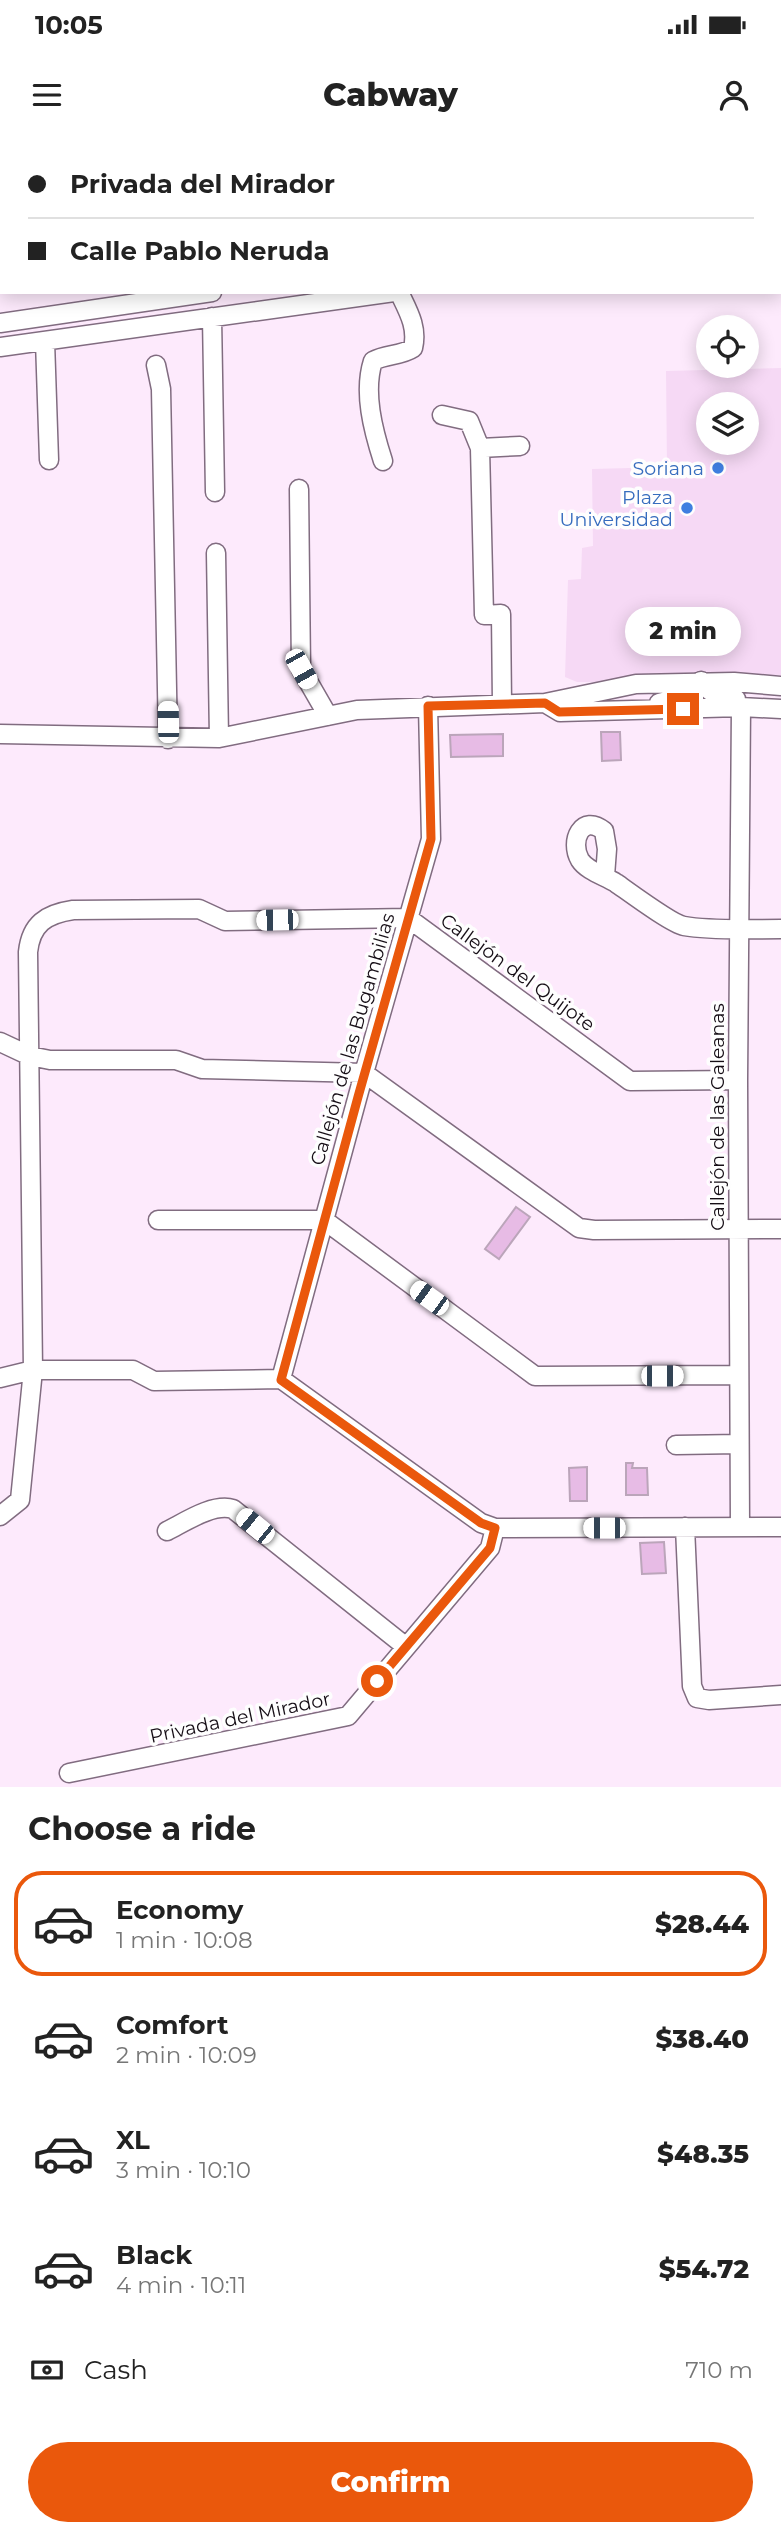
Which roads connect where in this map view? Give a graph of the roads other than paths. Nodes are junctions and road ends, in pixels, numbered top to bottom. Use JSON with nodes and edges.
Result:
{"nodes":[{"id":1,"x":198,"y":294,"type":"edge"},
{"id":2,"x":379,"y":294,"type":"edge"},
{"id":3,"x":400,"y":294,"type":"edge"},
{"id":4,"x":212,"y":317,"type":"junction"},
{"id":5,"x":0,"y":323,"type":"edge"},
{"id":6,"x":45,"y":341,"type":"junction"},
{"id":7,"x":0,"y":347,"type":"edge"},
{"id":8,"x":156,"y":365,"type":"dead end"},
{"id":9,"x":442,"y":415,"type":"dead end"},
{"id":10,"x":520,"y":446,"type":"dead end"},
{"id":11,"x":480,"y":447,"type":"junction"},
{"id":12,"x":49,"y":460,"type":"dead end"},
{"id":13,"x":383,"y":461,"type":"dead end"},
{"id":14,"x":299,"y":489,"type":"dead end"},
{"id":15,"x":215,"y":492,"type":"dead end"},
{"id":16,"x":216,"y":552,"type":"dead end"},
{"id":17,"x":701,"y":681,"type":"junction"},
{"id":18,"x":781,"y":686,"type":"edge"},
{"id":19,"x":545,"y":703,"type":"junction"},
{"id":20,"x":502,"y":704,"type":"junction"},
{"id":21,"x":428,"y":706,"type":"junction"},
{"id":22,"x":741,"y":707,"type":"junction"},
{"id":23,"x":781,"y":707,"type":"edge"},
{"id":24,"x":638,"y":711,"type":"junction"},
{"id":25,"x":328,"y":716,"type":"junction"},
{"id":26,"x":0,"y":734,"type":"edge"},
{"id":27,"x":219,"y":738,"type":"junction"},
{"id":28,"x":169,"y":739,"type":"junction"},
{"id":29,"x":605,"y":876,"type":"dead end"},
{"id":30,"x":408,"y":918,"type":"junction"},
{"id":31,"x":738,"y":929,"type":"junction"},
{"id":32,"x":781,"y":929,"type":"edge"},
{"id":33,"x":0,"y":1042,"type":"edge"},
{"id":34,"x":30,"y":1056,"type":"junction"},
{"id":35,"x":365,"y":1073,"type":"junction"},
{"id":36,"x":738,"y":1080,"type":"junction"},
{"id":37,"x":158,"y":1220,"type":"dead end"},
{"id":38,"x":324,"y":1220,"type":"junction"},
{"id":39,"x":739,"y":1229,"type":"junction"},
{"id":40,"x":781,"y":1229,"type":"edge"},
{"id":41,"x":33,"y":1370,"type":"junction"},
{"id":42,"x":739,"y":1376,"type":"junction"},
{"id":43,"x":0,"y":1378,"type":"edge"},
{"id":44,"x":281,"y":1380,"type":"junction"},
{"id":45,"x":739,"y":1444,"type":"junction"},
{"id":46,"x":676,"y":1445,"type":"dead end"},
{"id":47,"x":0,"y":1516,"type":"edge"},
{"id":48,"x":685,"y":1527,"type":"junction"},
{"id":49,"x":740,"y":1527,"type":"junction"},
{"id":50,"x":781,"y":1527,"type":"edge"},
{"id":51,"x":495,"y":1528,"type":"junction"},
{"id":52,"x":167,"y":1531,"type":"dead end"},
{"id":53,"x":405,"y":1646,"type":"junction"},
{"id":54,"x":781,"y":1695,"type":"edge"},
{"id":55,"x":69,"y":1773,"type":"dead end"}],
"edges":[{"from":1,"to":5,"type":"street"},
{"from":2,"to":4,"type":"street"},
{"from":3,"to":13,"type":"street"},
{"from":4,"to":6,"type":"street"},
{"from":4,"to":15,"type":"street"},
{"from":6,"to":7,"type":"street"},
{"from":6,"to":12,"type":"street"},
{"from":8,"to":28,"type":"street"},
{"from":9,"to":11,"type":"street"},
{"from":10,"to":11,"type":"street"},
{"from":11,"to":20,"type":"street"},
{"from":14,"to":25,"type":"street"},
{"from":16,"to":27,"type":"street"},
{"from":17,"to":18,"type":"street"},
{"from":17,"to":19,"type":"street"},
{"from":17,"to":23,"type":"street"},
{"from":17,"to":24,"type":"street"},
{"from":19,"to":20,"type":"street"},
{"from":19,"to":24,"type":"street"},
{"from":20,"to":21,"type":"street"},
{"from":21,"to":25,"type":"street"},
{"from":21,"to":30,"type":"street","name":"Callejón de las Bugambilias"},
{"from":22,"to":23,"type":"street"},
{"from":22,"to":24,"type":"street"},
{"from":22,"to":31,"type":"street","name":"Callejón de las Galeanas"},
{"from":25,"to":27,"type":"street"},
{"from":26,"to":28,"type":"street"},
{"from":27,"to":28,"type":"street"},
{"from":29,"to":31,"type":"street"},
{"from":30,"to":34,"type":"street"},
{"from":30,"to":35,"type":"street","name":"Callejón de las Bugambilias"},
{"from":30,"to":36,"type":"street","name":"Callejón del Quijote"},
{"from":31,"to":32,"type":"street"},
{"from":31,"to":36,"type":"street","name":"Callejón de las Galeanas"},
{"from":33,"to":34,"type":"street"},
{"from":34,"to":35,"type":"street"},
{"from":34,"to":41,"type":"street"},
{"from":35,"to":38,"type":"street","name":"Callejón de las Bugambilias"},
{"from":35,"to":39,"type":"street"},
{"from":36,"to":39,"type":"street","name":"Callejón de las Galeanas"},
{"from":37,"to":38,"type":"street"},
{"from":38,"to":42,"type":"street"},
{"from":38,"to":44,"type":"street","name":"Callejón de las Bugambilias"},
{"from":39,"to":40,"type":"street"},
{"from":39,"to":42,"type":"street","name":"Callejón de las Galeanas"},
{"from":41,"to":43,"type":"street"},
{"from":41,"to":44,"type":"street"},
{"from":41,"to":47,"type":"street"},
{"from":42,"to":45,"type":"street","name":"Callejón de las Galeanas"},
{"from":44,"to":51,"type":"street"},
{"from":45,"to":46,"type":"street"},
{"from":45,"to":49,"type":"street","name":"Callejón de las Galeanas"},
{"from":48,"to":49,"type":"street"},
{"from":48,"to":51,"type":"street"},
{"from":48,"to":54,"type":"street"},
{"from":49,"to":50,"type":"street"},
{"from":51,"to":53,"type":"street","name":"Privada del Mirador"},
{"from":52,"to":53,"type":"street"},
{"from":53,"to":55,"type":"street","name":"Privada del Mirador"}]}
